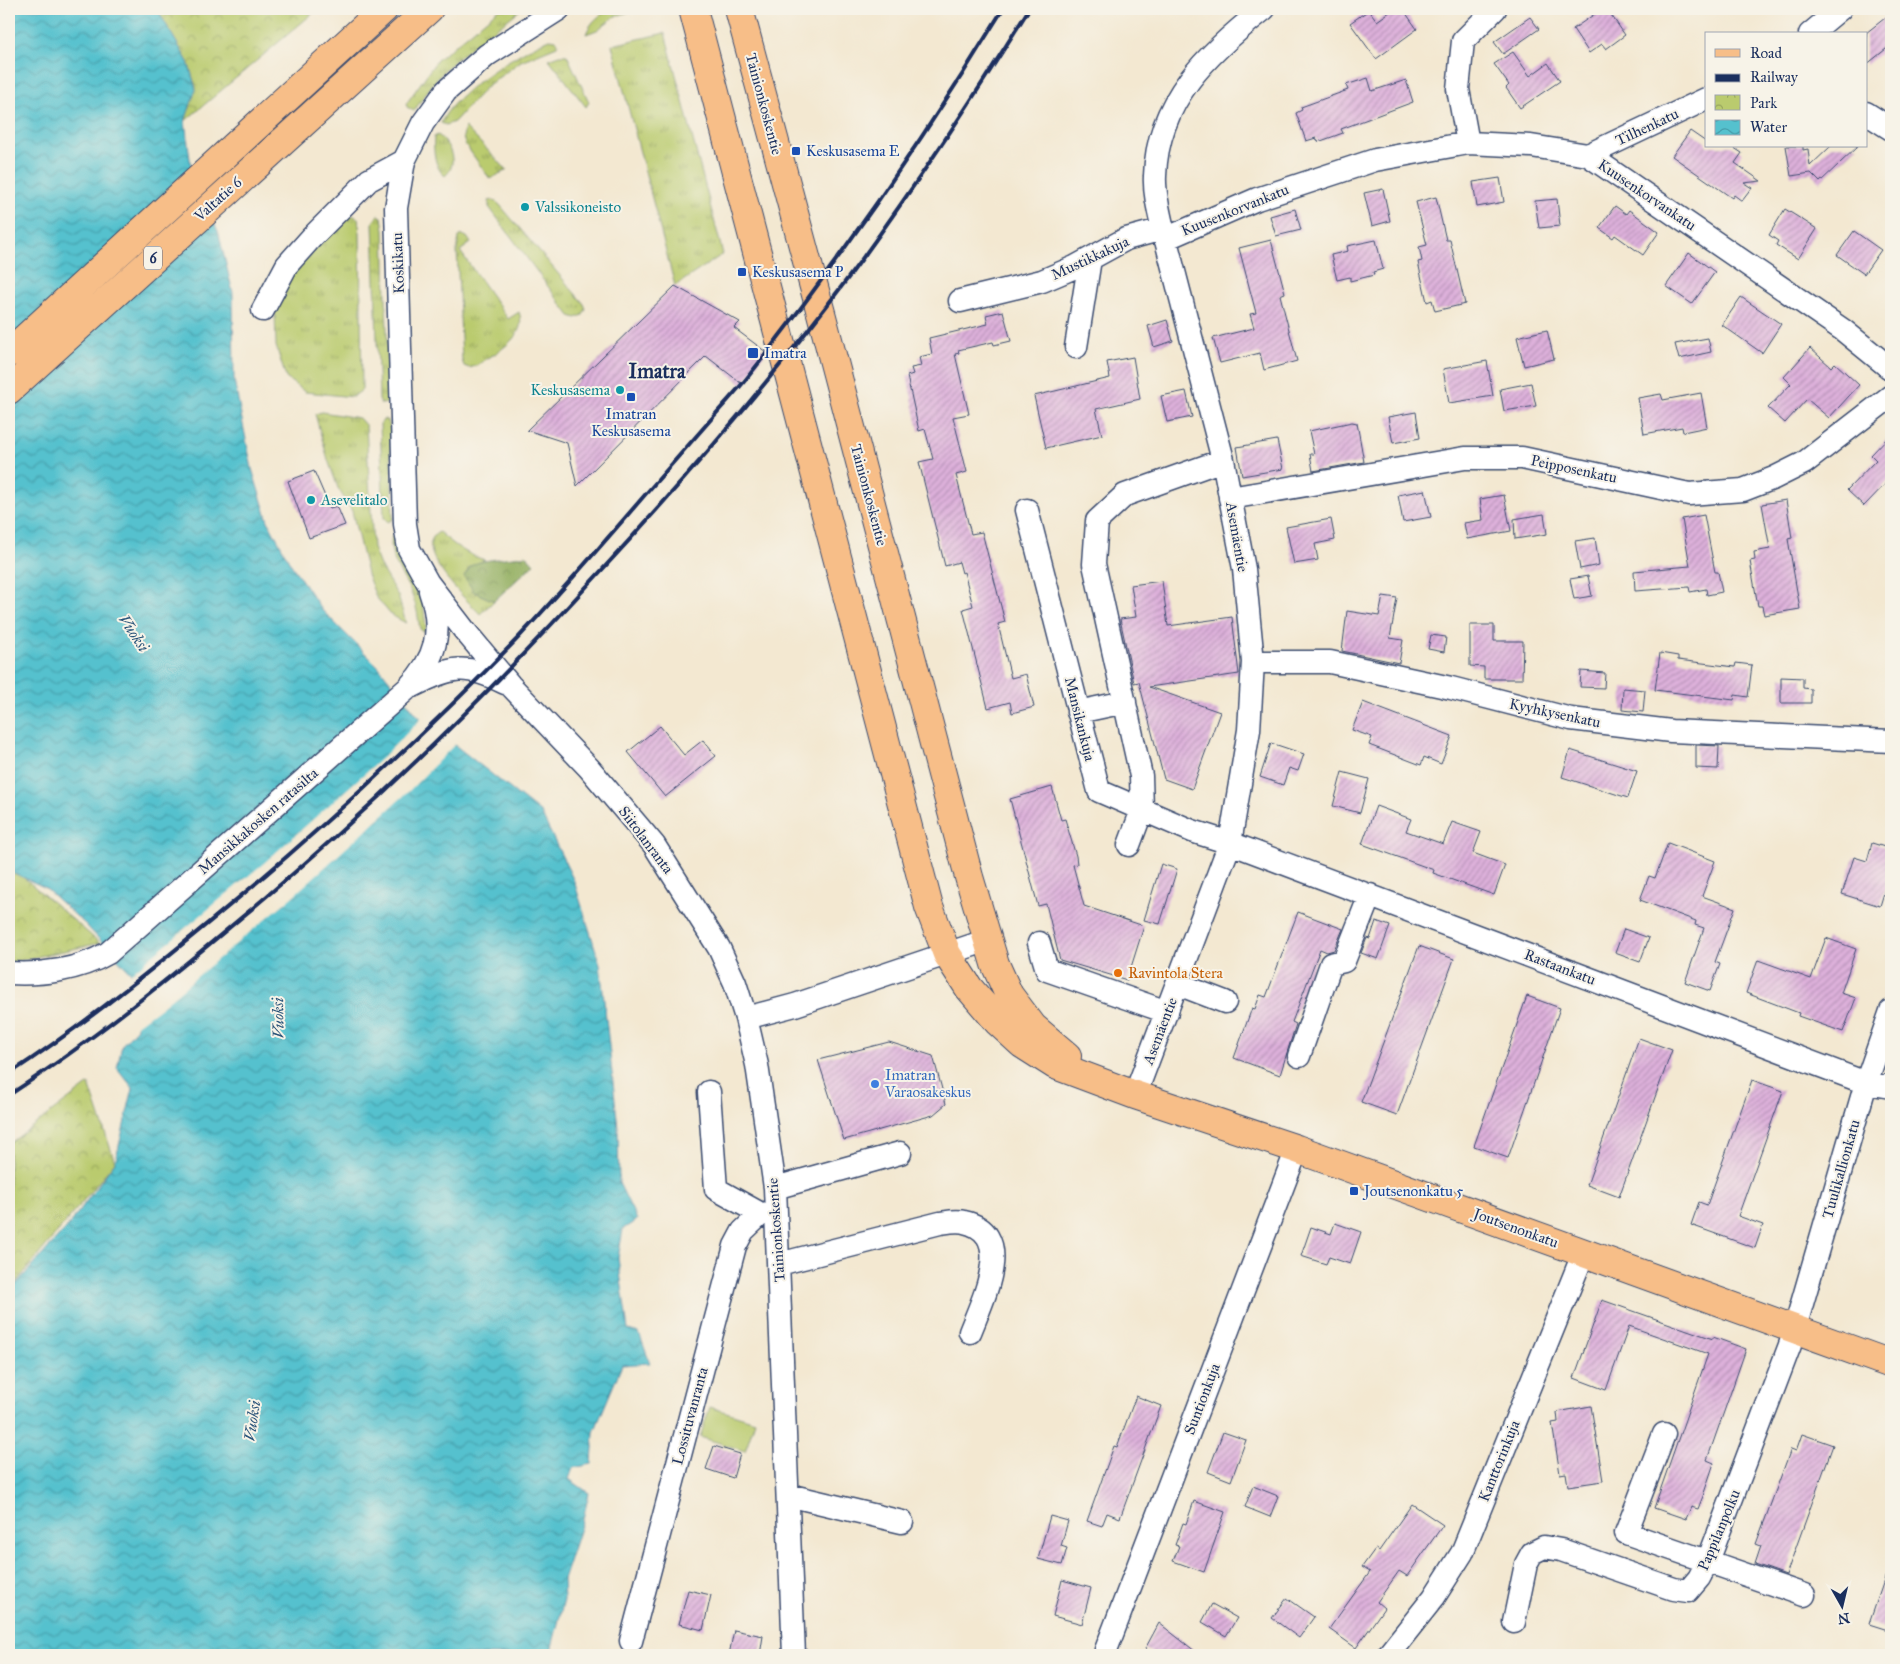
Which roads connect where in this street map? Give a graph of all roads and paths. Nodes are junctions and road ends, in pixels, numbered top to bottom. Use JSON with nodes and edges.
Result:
{"nodes":[{"id":1,"x":384,"y":9,"type":"edge"},
{"id":2,"x":429,"y":9,"type":"edge"},
{"id":3,"x":559,"y":9,"type":"edge"},
{"id":4,"x":693,"y":9,"type":"edge"},
{"id":5,"x":739,"y":9,"type":"edge"},
{"id":6,"x":1264,"y":9,"type":"edge"},
{"id":7,"x":1494,"y":9,"type":"edge"},
{"id":8,"x":1840,"y":9,"type":"edge"},
{"id":9,"x":1812,"y":32,"type":"edge"},
{"id":10,"x":1705,"y":99,"type":"edge"},
{"id":11,"x":1868,"y":114,"type":"edge"},
{"id":12,"x":1891,"y":129,"type":"edge"},
{"id":13,"x":1468,"y":143,"type":"junction"},
{"id":14,"x":1588,"y":155,"type":"junction"},
{"id":15,"x":404,"y":161,"type":"junction"},
{"id":16,"x":1164,"y":234,"type":"junction"},
{"id":17,"x":1090,"y":259,"type":"junction"},
{"id":18,"x":960,"y":301,"type":"dead end"},
{"id":19,"x":263,"y":310,"type":"dead end"},
{"id":20,"x":1076,"y":347,"type":"dead end"},
{"id":21,"x":9,"y":352,"type":"edge"},
{"id":22,"x":1891,"y":369,"type":"edge"},
{"id":23,"x":9,"y":390,"type":"edge"},
{"id":24,"x":1891,"y":396,"type":"edge"},
{"id":25,"x":1223,"y":460,"type":"junction"},
{"id":26,"x":1230,"y":498,"type":"junction"},
{"id":27,"x":1027,"y":510,"type":"dead end"},
{"id":28,"x":428,"y":583,"type":"junction"},
{"id":29,"x":1253,"y":662,"type":"junction"},
{"id":30,"x":510,"y":686,"type":"junction"},
{"id":31,"x":408,"y":688,"type":"junction"},
{"id":32,"x":1125,"y":702,"type":"junction"},
{"id":33,"x":1078,"y":712,"type":"junction"},
{"id":34,"x":1891,"y":741,"type":"edge"},
{"id":35,"x":1142,"y":810,"type":"junction"},
{"id":36,"x":1230,"y":843,"type":"junction"},
{"id":37,"x":1129,"y":845,"type":"dead end"},
{"id":38,"x":1370,"y":895,"type":"junction"},
{"id":39,"x":988,"y":940,"type":"junction"},
{"id":40,"x":1039,"y":943,"type":"dead end"},
{"id":41,"x":947,"y":954,"type":"junction"},
{"id":42,"x":9,"y":973,"type":"edge"},
{"id":43,"x":1178,"y":984,"type":"junction"},
{"id":44,"x":1225,"y":1002,"type":"dead end"},
{"id":45,"x":1891,"y":1011,"type":"edge"},
{"id":46,"x":1167,"y":1012,"type":"junction"},
{"id":47,"x":746,"y":1018,"type":"junction"},
{"id":48,"x":1299,"y":1056,"type":"dead end"},
{"id":49,"x":1866,"y":1084,"type":"junction"},
{"id":50,"x":1891,"y":1087,"type":"edge"},
{"id":51,"x":1124,"y":1090,"type":"junction"},
{"id":52,"x":709,"y":1092,"type":"dead end"},
{"id":53,"x":1297,"y":1149,"type":"junction"},
{"id":54,"x":900,"y":1153,"type":"dead end"},
{"id":55,"x":775,"y":1188,"type":"junction"},
{"id":56,"x":769,"y":1214,"type":"junction"},
{"id":57,"x":1584,"y":1252,"type":"junction"},
{"id":58,"x":779,"y":1264,"type":"junction"},
{"id":59,"x":1795,"y":1328,"type":"junction"},
{"id":60,"x":970,"y":1332,"type":"dead end"},
{"id":61,"x":1891,"y":1364,"type":"edge"},
{"id":62,"x":1664,"y":1434,"type":"dead end"},
{"id":63,"x":788,"y":1495,"type":"junction"},
{"id":64,"x":902,"y":1522,"type":"dead end"},
{"id":65,"x":1708,"y":1561,"type":"junction"},
{"id":66,"x":1804,"y":1596,"type":"dead end"},
{"id":67,"x":1514,"y":1622,"type":"dead end"},
{"id":68,"x":631,"y":1641,"type":"dead end"},
{"id":69,"x":1106,"y":1650,"type":"dead end"},
{"id":70,"x":794,"y":1655,"type":"edge"},
{"id":71,"x":1388,"y":1655,"type":"edge"}],
"edges":[{"from":1,"to":21,"type":"main road","name":"Valtatie 6","number":"6"},
{"from":2,"to":23,"type":"main road","name":"Valtatie 6","number":"6"},
{"from":3,"to":15,"type":"street","name":"Koskikatu"},
{"from":4,"to":41,"type":"main road"},
{"from":5,"to":39,"type":"main road","name":"Tainionkoskentie"},
{"from":6,"to":16,"type":"street","name":"Asemäentie"},
{"from":7,"to":13,"type":"street"},
{"from":8,"to":9,"type":"street"},
{"from":10,"to":14,"type":"street","name":"Tilhenkatu"},
{"from":11,"to":12,"type":"street"},
{"from":13,"to":14,"type":"street","name":"Kuusenkorvankatu"},
{"from":13,"to":16,"type":"street","name":"Kuusenkorvankatu"},
{"from":14,"to":22,"type":"street","name":"Kuusenkorvankatu"},
{"from":15,"to":19,"type":"street"},
{"from":15,"to":28,"type":"street","name":"Koskikatu"},
{"from":16,"to":17,"type":"street","name":"Mustikkakuja"},
{"from":16,"to":25,"type":"street","name":"Asemäentie"},
{"from":17,"to":18,"type":"street","name":"Mustikkakuja"},
{"from":17,"to":20,"type":"street"},
{"from":24,"to":26,"type":"street","name":"Peipposenkatu"},
{"from":25,"to":26,"type":"street","name":"Asemäentie"},
{"from":25,"to":32,"type":"street"},
{"from":26,"to":29,"type":"street","name":"Asemäentie"},
{"from":27,"to":33,"type":"street","name":"Mansikankuja"},
{"from":28,"to":30,"type":"street","name":"Koskikatu"},
{"from":28,"to":31,"type":"street","name":"Koskikatu"},
{"from":29,"to":34,"type":"street","name":"Kyyhkysenkatu"},
{"from":29,"to":36,"type":"street","name":"Asemäentie"},
{"from":30,"to":31,"type":"street"},
{"from":30,"to":47,"type":"street","name":"Siitolanranta"},
{"from":31,"to":42,"type":"street","name":"Mansikkakosken ratasilta"},
{"from":32,"to":33,"type":"street"},
{"from":32,"to":35,"type":"street"},
{"from":33,"to":35,"type":"street","name":"Mansikankuja"},
{"from":35,"to":36,"type":"street","name":"Mansikankuja"},
{"from":35,"to":37,"type":"street"},
{"from":36,"to":38,"type":"street","name":"Rastaankatu"},
{"from":36,"to":43,"type":"street","name":"Asemäentie"},
{"from":38,"to":48,"type":"street"},
{"from":38,"to":49,"type":"street","name":"Rastaankatu"},
{"from":39,"to":41,"type":"street"},
{"from":39,"to":51,"type":"main road","name":"Joutsenonkatu"},
{"from":40,"to":46,"type":"street"},
{"from":41,"to":47,"type":"street"},
{"from":41,"to":51,"type":"main road","name":"Joutsenonkatu"},
{"from":43,"to":44,"type":"street"},
{"from":43,"to":46,"type":"street","name":"Asemäentie"},
{"from":45,"to":49,"type":"street","name":"Tuulikallionkatu"},
{"from":46,"to":51,"type":"street","name":"Asemäentie"},
{"from":47,"to":55,"type":"street","name":"Tainionkoskentie"},
{"from":49,"to":50,"type":"street","name":"Rastaankatu"},
{"from":49,"to":59,"type":"street","name":"Tuulikallionkatu"},
{"from":51,"to":53,"type":"main road","name":"Joutsenonkatu"},
{"from":52,"to":56,"type":"street"},
{"from":53,"to":57,"type":"main road","name":"Joutsenonkatu"},
{"from":53,"to":69,"type":"street","name":"Suntionkuja"},
{"from":54,"to":55,"type":"street"},
{"from":55,"to":56,"type":"street","name":"Tainionkoskentie"},
{"from":56,"to":58,"type":"street","name":"Tainionkoskentie"},
{"from":56,"to":68,"type":"street","name":"Lossituvanranta"},
{"from":57,"to":59,"type":"main road","name":"Joutsenonkatu"},
{"from":57,"to":71,"type":"street","name":"Kanttorinkuja"},
{"from":58,"to":60,"type":"street"},
{"from":58,"to":63,"type":"street","name":"Tainionkoskentie"},
{"from":59,"to":61,"type":"main road","name":"Joutsenonkatu"},
{"from":59,"to":65,"type":"street","name":"Pappilanpolku"},
{"from":62,"to":65,"type":"street"},
{"from":63,"to":64,"type":"street"},
{"from":63,"to":70,"type":"street","name":"Tainionkoskentie"},
{"from":65,"to":66,"type":"street"},
{"from":65,"to":67,"type":"street","name":"Pappilanpolku"}]}
